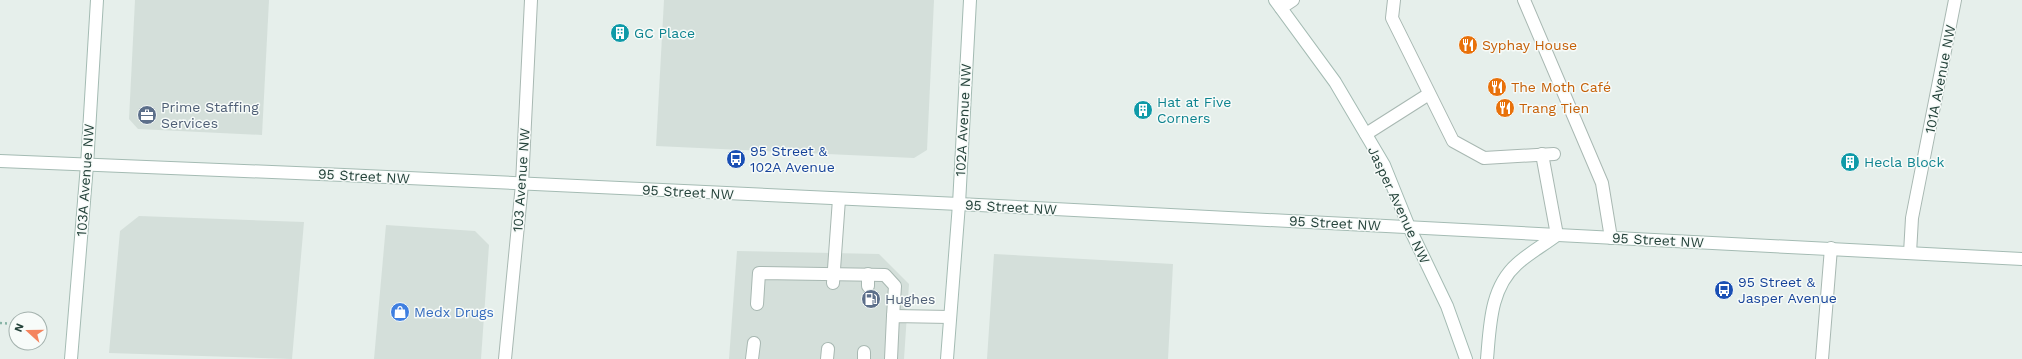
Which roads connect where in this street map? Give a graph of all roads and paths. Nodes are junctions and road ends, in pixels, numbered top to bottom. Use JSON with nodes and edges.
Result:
{"nodes":[{"id":1,"x":97,"y":0,"type":"edge"},
{"id":2,"x":532,"y":0,"type":"edge"},
{"id":3,"x":970,"y":0,"type":"edge"},
{"id":4,"x":1293,"y":0,"type":"edge"},
{"id":5,"x":1394,"y":0,"type":"edge"},
{"id":6,"x":1524,"y":0,"type":"edge"},
{"id":7,"x":1955,"y":0,"type":"edge"},
{"id":8,"x":1278,"y":4,"type":"edge"},
{"id":9,"x":1429,"y":94,"type":"junction"},
{"id":10,"x":1366,"y":134,"type":"junction"},
{"id":11,"x":0,"y":161,"type":"edge"},
{"id":12,"x":87,"y":165,"type":"junction"},
{"id":13,"x":522,"y":184,"type":"junction"},
{"id":14,"x":839,"y":199,"type":"junction"},
{"id":15,"x":959,"y":204,"type":"junction"},
{"id":16,"x":1409,"y":227,"type":"junction"},
{"id":17,"x":1557,"y":235,"type":"junction"},
{"id":18,"x":1611,"y":238,"type":"junction"},
{"id":19,"x":1831,"y":248,"type":"junction"},
{"id":20,"x":1910,"y":253,"type":"junction"},
{"id":21,"x":2022,"y":259,"type":"edge"},
{"id":22,"x":833,"y":279,"type":"junction"},
{"id":23,"x":757,"y":304,"type":"dead end"},
{"id":24,"x":893,"y":316,"type":"junction"},
{"id":25,"x":950,"y":318,"type":"junction"},
{"id":26,"x":754,"y":343,"type":"dead end"},
{"id":27,"x":71,"y":359,"type":"edge"},
{"id":28,"x":505,"y":359,"type":"edge"},
{"id":29,"x":752,"y":359,"type":"edge"},
{"id":30,"x":891,"y":359,"type":"edge"},
{"id":31,"x":947,"y":359,"type":"edge"},
{"id":32,"x":1466,"y":359,"type":"edge"},
{"id":33,"x":1487,"y":359,"type":"edge"},
{"id":34,"x":1822,"y":359,"type":"edge"}],
"edges":[{"from":1,"to":12,"type":"street","name":"103A Avenue NW"},
{"from":2,"to":13,"type":"street","name":"103 Avenue NW"},
{"from":3,"to":15,"type":"street","name":"102A Avenue NW"},
{"from":4,"to":8,"type":"street"},
{"from":5,"to":9,"type":"street"},
{"from":6,"to":18,"type":"street"},
{"from":7,"to":20,"type":"street","name":"101A Avenue NW"},
{"from":8,"to":10,"type":"street","name":"Jasper Avenue NW"},
{"from":9,"to":10,"type":"street"},
{"from":9,"to":17,"type":"street"},
{"from":10,"to":16,"type":"street","name":"Jasper Avenue NW"},
{"from":11,"to":12,"type":"street","name":"95 Street NW"},
{"from":12,"to":13,"type":"street","name":"95 Street NW"},
{"from":12,"to":27,"type":"street","name":"103A Avenue NW"},
{"from":13,"to":14,"type":"street","name":"95 Street NW"},
{"from":13,"to":28,"type":"street","name":"103 Avenue NW"},
{"from":14,"to":15,"type":"street","name":"95 Street NW"},
{"from":14,"to":22,"type":"street"},
{"from":15,"to":16,"type":"street","name":"95 Street NW"},
{"from":15,"to":25,"type":"street","name":"102A Avenue NW"},
{"from":16,"to":17,"type":"street","name":"95 Street NW"},
{"from":16,"to":32,"type":"street","name":"Jasper Avenue NW"},
{"from":17,"to":18,"type":"street","name":"95 Street NW"},
{"from":17,"to":33,"type":"street"},
{"from":18,"to":19,"type":"street","name":"95 Street NW"},
{"from":19,"to":20,"type":"street","name":"95 Street NW"},
{"from":19,"to":34,"type":"street"},
{"from":20,"to":21,"type":"street","name":"95 Street NW"},
{"from":22,"to":23,"type":"street"},
{"from":22,"to":24,"type":"street"},
{"from":24,"to":25,"type":"street"},
{"from":24,"to":30,"type":"street"},
{"from":25,"to":31,"type":"street","name":"102A Avenue NW"},
{"from":26,"to":29,"type":"street"}]}
